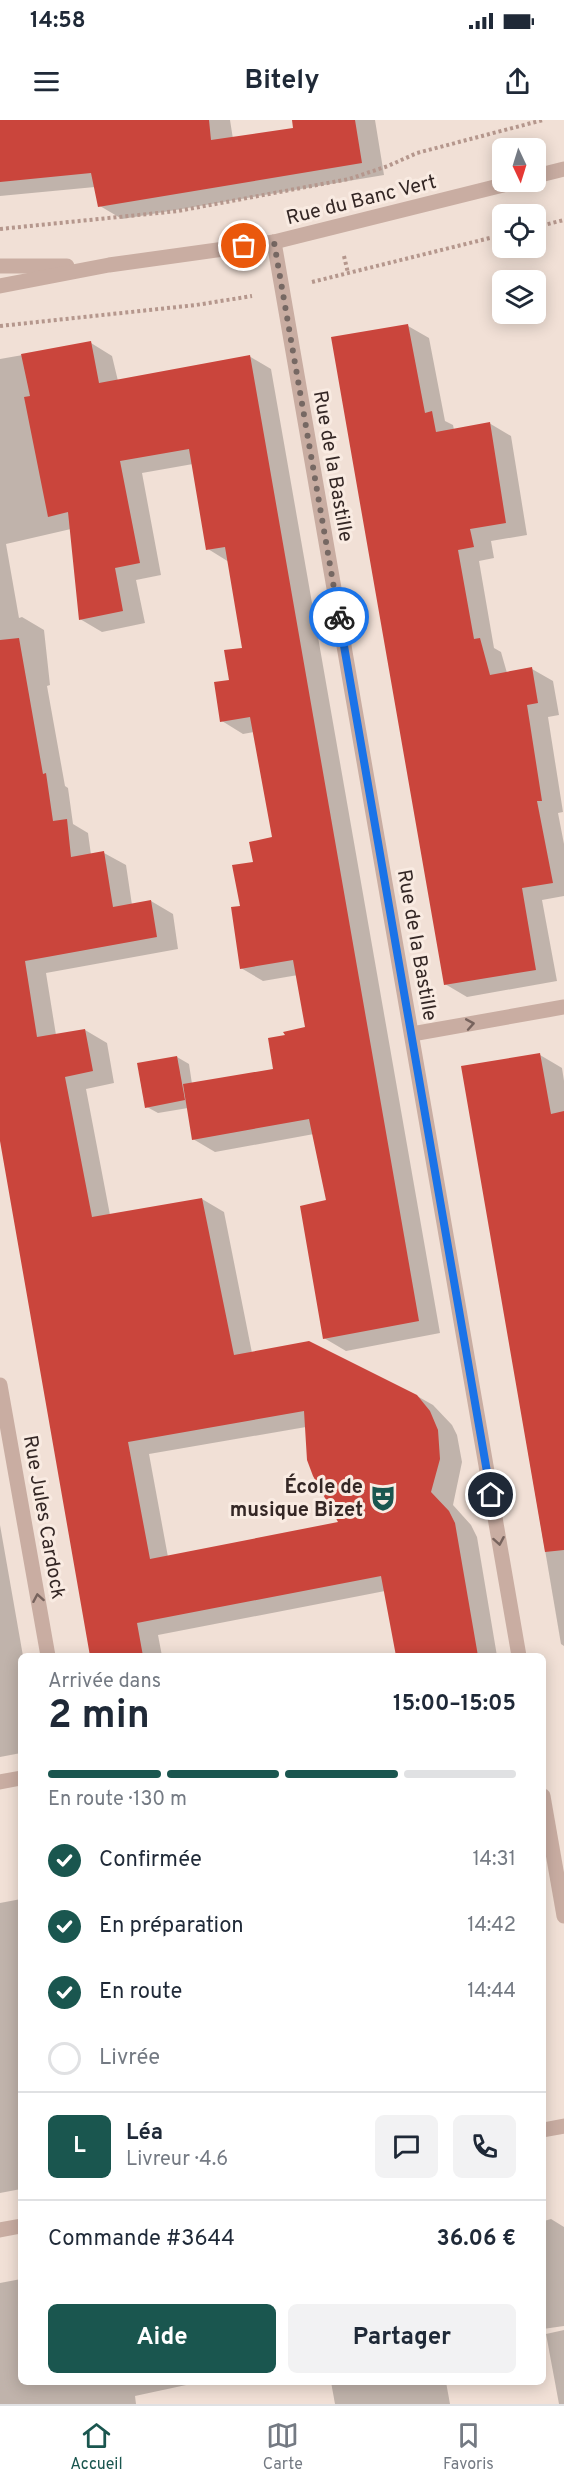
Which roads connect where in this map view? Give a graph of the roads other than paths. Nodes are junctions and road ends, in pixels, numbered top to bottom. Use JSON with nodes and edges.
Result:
{"nodes":[{"id":1,"x":564,"y":169,"type":"edge"},
{"id":2,"x":546,"y":174,"type":"edge"},
{"id":3,"x":492,"y":188,"type":"edge"},
{"id":4,"x":274,"y":242,"type":"junction"},
{"id":5,"x":109,"y":265,"type":"junction"},
{"id":6,"x":0,"y":266,"type":"edge"},
{"id":7,"x":0,"y":286,"type":"edge"},
{"id":8,"x":564,"y":1008,"type":"edge"},
{"id":9,"x":412,"y":1034,"type":"junction"},
{"id":10,"x":0,"y":1385,"type":"edge"},
{"id":11,"x":47,"y":1653,"type":"edge"},
{"id":12,"x":518,"y":1653,"type":"edge"},
{"id":13,"x":18,"y":1779,"type":"edge"},
{"id":14,"x":0,"y":1782,"type":"edge"},
{"id":15,"x":546,"y":1813,"type":"edge"},
{"id":16,"x":563,"y":1911,"type":"edge"},
{"id":17,"x":564,"y":2126,"type":"edge"},
{"id":18,"x":546,"y":2129,"type":"edge"},
{"id":19,"x":18,"y":2227,"type":"edge"},
{"id":20,"x":0,"y":2230,"type":"edge"}],
"edges":[{"from":1,"to":2,"type":"street"},
{"from":3,"to":4,"type":"street","name":"Rue du Banc Vert"},
{"from":4,"to":5,"type":"street","name":"Rue du Banc Vert"},
{"from":4,"to":9,"type":"street","name":"Rue de la Bastille"},
{"from":5,"to":6,"type":"street","name":"Rue du Banc Vert"},
{"from":5,"to":7,"type":"street","name":"Rue du Banc Vert"},
{"from":9,"to":8,"type":"street","one_way":true},
{"from":9,"to":12,"type":"street","name":"Rue de la Bastille","one_way":true},
{"from":11,"to":10,"type":"street","name":"Rue Jules Cardock","one_way":true},
{"from":13,"to":14,"type":"street"},
{"from":15,"to":16,"type":"street"},
{"from":17,"to":18,"type":"street"},
{"from":19,"to":20,"type":"street"}]}
